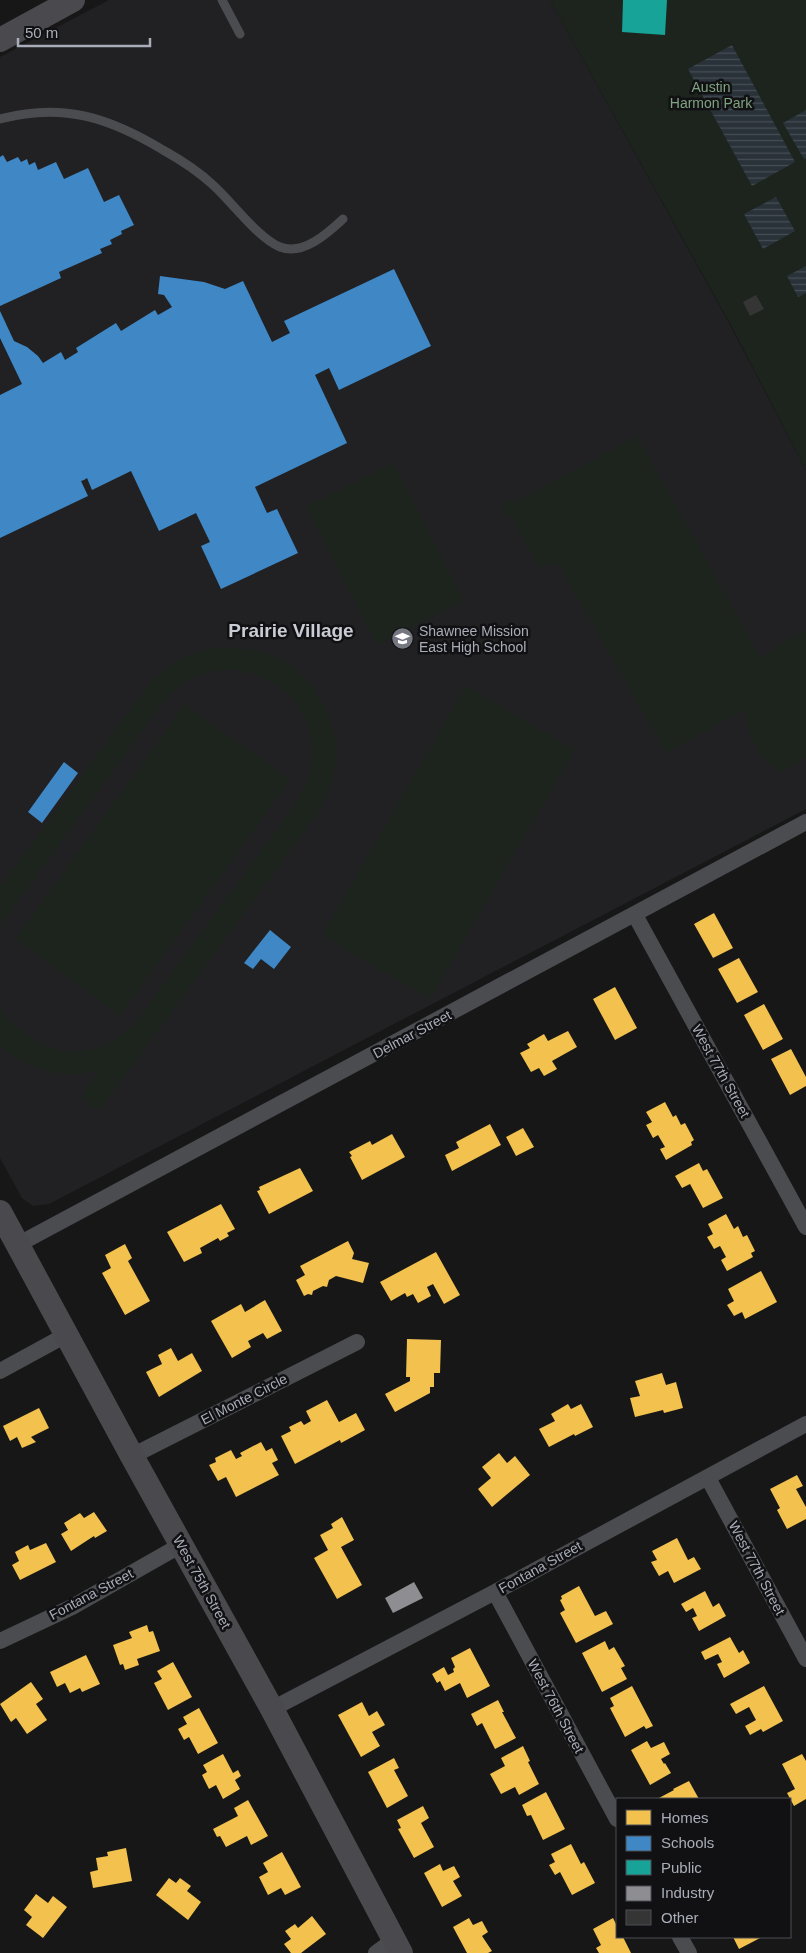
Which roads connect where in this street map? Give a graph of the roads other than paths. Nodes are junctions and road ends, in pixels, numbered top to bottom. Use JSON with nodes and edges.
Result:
{"nodes":[{"id":1,"x":73,"y":0,"type":"edge"},
{"id":2,"x":222,"y":0,"type":"edge"},
{"id":3,"x":240,"y":34,"type":"dead end"},
{"id":4,"x":0,"y":40,"type":"edge"},
{"id":5,"x":0,"y":119,"type":"edge"},
{"id":6,"x":343,"y":219,"type":"dead end"},
{"id":7,"x":806,"y":822,"type":"edge"},
{"id":8,"x":635,"y":915,"type":"junction"},
{"id":9,"x":0,"y":1212,"type":"edge"},
{"id":10,"x":806,"y":1227,"type":"edge"},
{"id":11,"x":17,"y":1245,"type":"junction"},
{"id":12,"x":66,"y":1335,"type":"junction"},
{"id":13,"x":357,"y":1342,"type":"dead end"},
{"id":14,"x":0,"y":1370,"type":"edge"},
{"id":15,"x":806,"y":1424,"type":"edge"},
{"id":16,"x":132,"y":1456,"type":"junction"},
{"id":17,"x":708,"y":1478,"type":"junction"},
{"id":18,"x":181,"y":1545,"type":"junction"},
{"id":19,"x":495,"y":1592,"type":"junction"},
{"id":20,"x":0,"y":1641,"type":"edge"},
{"id":21,"x":806,"y":1659,"type":"edge"},
{"id":22,"x":272,"y":1709,"type":"junction"},
{"id":23,"x":616,"y":1817,"type":"edge"},
{"id":24,"x":681,"y":1938,"type":"edge"},
{"id":25,"x":390,"y":1949,"type":"edge"},
{"id":26,"x":689,"y":1953,"type":"edge"}],
"edges":[{"from":1,"to":4,"type":"main road"},
{"from":2,"to":3,"type":"lane"},
{"from":5,"to":6,"type":"lane"},
{"from":7,"to":8,"type":"street","name":"Delmar Street"},
{"from":8,"to":10,"type":"street","name":"West 77th Street"},
{"from":8,"to":11,"type":"street","name":"Delmar Street"},
{"from":9,"to":11,"type":"main road","name":"West 75th Street"},
{"from":11,"to":12,"type":"main road","name":"West 75th Street"},
{"from":12,"to":14,"type":"street"},
{"from":12,"to":16,"type":"main road","name":"West 75th Street"},
{"from":13,"to":16,"type":"street","name":"El Monte Circle"},
{"from":15,"to":17,"type":"street","name":"Fontana Street"},
{"from":16,"to":18,"type":"main road","name":"West 75th Street"},
{"from":17,"to":19,"type":"street","name":"Fontana Street"},
{"from":17,"to":21,"type":"street","name":"West 77th Street"},
{"from":18,"to":20,"type":"street","name":"Fontana Street"},
{"from":18,"to":22,"type":"main road","name":"West 75th Street"},
{"from":19,"to":22,"type":"street","name":"Fontana Street"},
{"from":19,"to":23,"type":"street","name":"West 76th Street"},
{"from":22,"to":25,"type":"main road","name":"West 75th Street"},
{"from":24,"to":26,"type":"street"}]}
